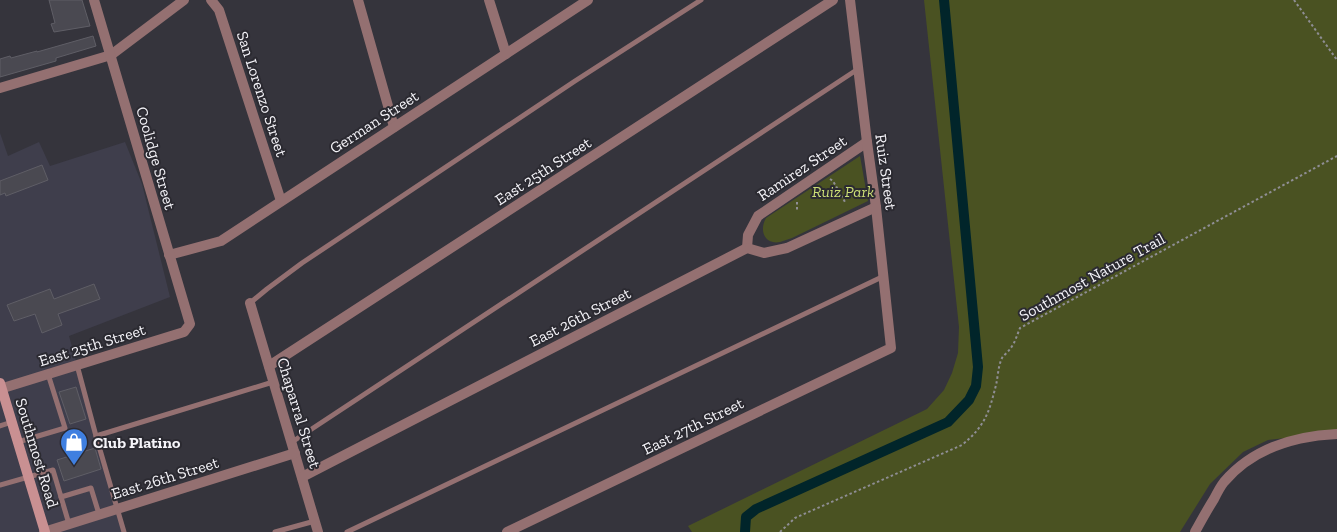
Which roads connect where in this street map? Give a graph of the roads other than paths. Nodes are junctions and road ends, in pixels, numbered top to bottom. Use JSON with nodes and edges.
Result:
{"nodes":[{"id":1,"x":94,"y":0,"type":"edge"},
{"id":2,"x":184,"y":0,"type":"edge"},
{"id":3,"x":211,"y":0,"type":"edge"},
{"id":4,"x":358,"y":0,"type":"edge"},
{"id":5,"x":489,"y":0,"type":"edge"},
{"id":6,"x":588,"y":0,"type":"edge"},
{"id":7,"x":701,"y":0,"type":"edge"},
{"id":8,"x":832,"y":0,"type":"edge"},
{"id":9,"x":850,"y":0,"type":"edge"},
{"id":10,"x":506,"y":54,"type":"junction"},
{"id":11,"x":111,"y":55,"type":"junction"},
{"id":12,"x":858,"y":68,"type":"junction"},
{"id":13,"x":0,"y":88,"type":"edge"},
{"id":14,"x":394,"y":127,"type":"junction"},
{"id":15,"x":867,"y":142,"type":"junction"},
{"id":16,"x":281,"y":200,"type":"junction"},
{"id":17,"x":876,"y":207,"type":"junction"},
{"id":18,"x":747,"y":248,"type":"junction"},
{"id":19,"x":169,"y":255,"type":"junction"},
{"id":20,"x":884,"y":276,"type":"junction"},
{"id":21,"x":250,"y":303,"type":"joint"},
{"id":22,"x":190,"y":324,"type":"joint"},
{"id":23,"x":891,"y":348,"type":"joint"},
{"id":24,"x":77,"y":366,"type":"junction"},
{"id":25,"x":269,"y":366,"type":"junction"},
{"id":26,"x":48,"y":374,"type":"junction"},
{"id":27,"x":274,"y":381,"type":"junction"},
{"id":28,"x":1,"y":387,"type":"edge"},
{"id":29,"x":12,"y":422,"type":"junction"},
{"id":30,"x":0,"y":426,"type":"edge"},
{"id":31,"x":1337,"y":434,"type":"edge"},
{"id":32,"x":96,"y":436,"type":"junction"},
{"id":33,"x":18,"y":442,"type":"junction"},
{"id":34,"x":292,"y":442,"type":"junction"},
{"id":35,"x":295,"y":453,"type":"junction"},
{"id":36,"x":302,"y":476,"type":"junction"},
{"id":37,"x":28,"y":477,"type":"junction"},
{"id":38,"x":0,"y":485,"type":"edge"},
{"id":39,"x":61,"y":497,"type":"junction"},
{"id":40,"x":116,"y":509,"type":"junction"},
{"id":41,"x":99,"y":514,"type":"junction"},
{"id":42,"x":315,"y":521,"type":"junction"},
{"id":43,"x":69,"y":524,"type":"junction"},
{"id":44,"x":45,"y":532,"type":"edge"},
{"id":45,"x":124,"y":532,"type":"edge"},
{"id":46,"x":276,"y":532,"type":"edge"},
{"id":47,"x":318,"y":532,"type":"edge"},
{"id":48,"x":347,"y":532,"type":"edge"},
{"id":49,"x":507,"y":532,"type":"edge"},
{"id":50,"x":1194,"y":532,"type":"edge"}],
"edges":[{"from":1,"to":11,"type":"street","name":"Coolidge Street"},
{"from":2,"to":11,"type":"street"},
{"from":3,"to":16,"type":"street","name":"San Lorenzo Street"},
{"from":4,"to":14,"type":"street"},
{"from":5,"to":10,"type":"street"},
{"from":6,"to":10,"type":"street","name":"German Street"},
{"from":7,"to":21,"type":"lane"},
{"from":8,"to":25,"type":"street","name":"East 25th Street"},
{"from":9,"to":12,"type":"street","name":"Ruiz Street"},
{"from":10,"to":14,"type":"street","name":"German Street"},
{"from":11,"to":13,"type":"street"},
{"from":11,"to":19,"type":"street","name":"Coolidge Street"},
{"from":12,"to":15,"type":"street","name":"Ruiz Street"},
{"from":12,"to":34,"type":"lane"},
{"from":14,"to":16,"type":"street","name":"German Street"},
{"from":15,"to":17,"type":"street","name":"Ruiz Street"},
{"from":15,"to":18,"type":"street","name":"Ramirez Street"},
{"from":16,"to":19,"type":"street","name":"German Street"},
{"from":17,"to":18,"type":"street"},
{"from":17,"to":20,"type":"street","name":"Ruiz Street"},
{"from":18,"to":36,"type":"street","name":"East 26th Street"},
{"from":19,"to":22,"type":"street","name":"Coolidge Street"},
{"from":20,"to":23,"type":"street","name":"Ruiz Street"},
{"from":20,"to":48,"type":"lane"},
{"from":21,"to":25,"type":"street","name":"Chaparral Street"},
{"from":22,"to":24,"type":"street","name":"East 25th Street"},
{"from":23,"to":49,"type":"street","name":"East 27th Street"},
{"from":24,"to":26,"type":"street","name":"East 25th Street"},
{"from":24,"to":32,"type":"lane"},
{"from":25,"to":27,"type":"street","name":"Chaparral Street"},
{"from":26,"to":28,"type":"street","name":"East 25th Street"},
{"from":26,"to":33,"type":"lane"},
{"from":27,"to":32,"type":"lane"},
{"from":27,"to":34,"type":"street","name":"Chaparral Street"},
{"from":28,"to":29,"type":"main road","name":"Southmost Road"},
{"from":29,"to":30,"type":"lane"},
{"from":29,"to":33,"type":"main road","name":"Southmost Road"},
{"from":31,"to":50,"type":"street"},
{"from":32,"to":40,"type":"lane"},
{"from":33,"to":37,"type":"main road","name":"Southmost Road"},
{"from":34,"to":35,"type":"street","name":"Chaparral Street"},
{"from":35,"to":36,"type":"street","name":"Chaparral Street"},
{"from":35,"to":40,"type":"street","name":"East 26th Street"},
{"from":36,"to":42,"type":"street","name":"Chaparral Street"},
{"from":37,"to":38,"type":"lane"},
{"from":37,"to":39,"type":"lane"},
{"from":37,"to":44,"type":"main road","name":"Southmost Road"},
{"from":39,"to":41,"type":"lane"},
{"from":39,"to":43,"type":"lane"},
{"from":40,"to":41,"type":"street","name":"East 26th Street"},
{"from":40,"to":45,"type":"lane"},
{"from":41,"to":43,"type":"street","name":"East 26th Street"},
{"from":42,"to":46,"type":"lane"},
{"from":42,"to":47,"type":"street","name":"Chaparral Street"},
{"from":43,"to":44,"type":"street","name":"East 26th Street"}]}
